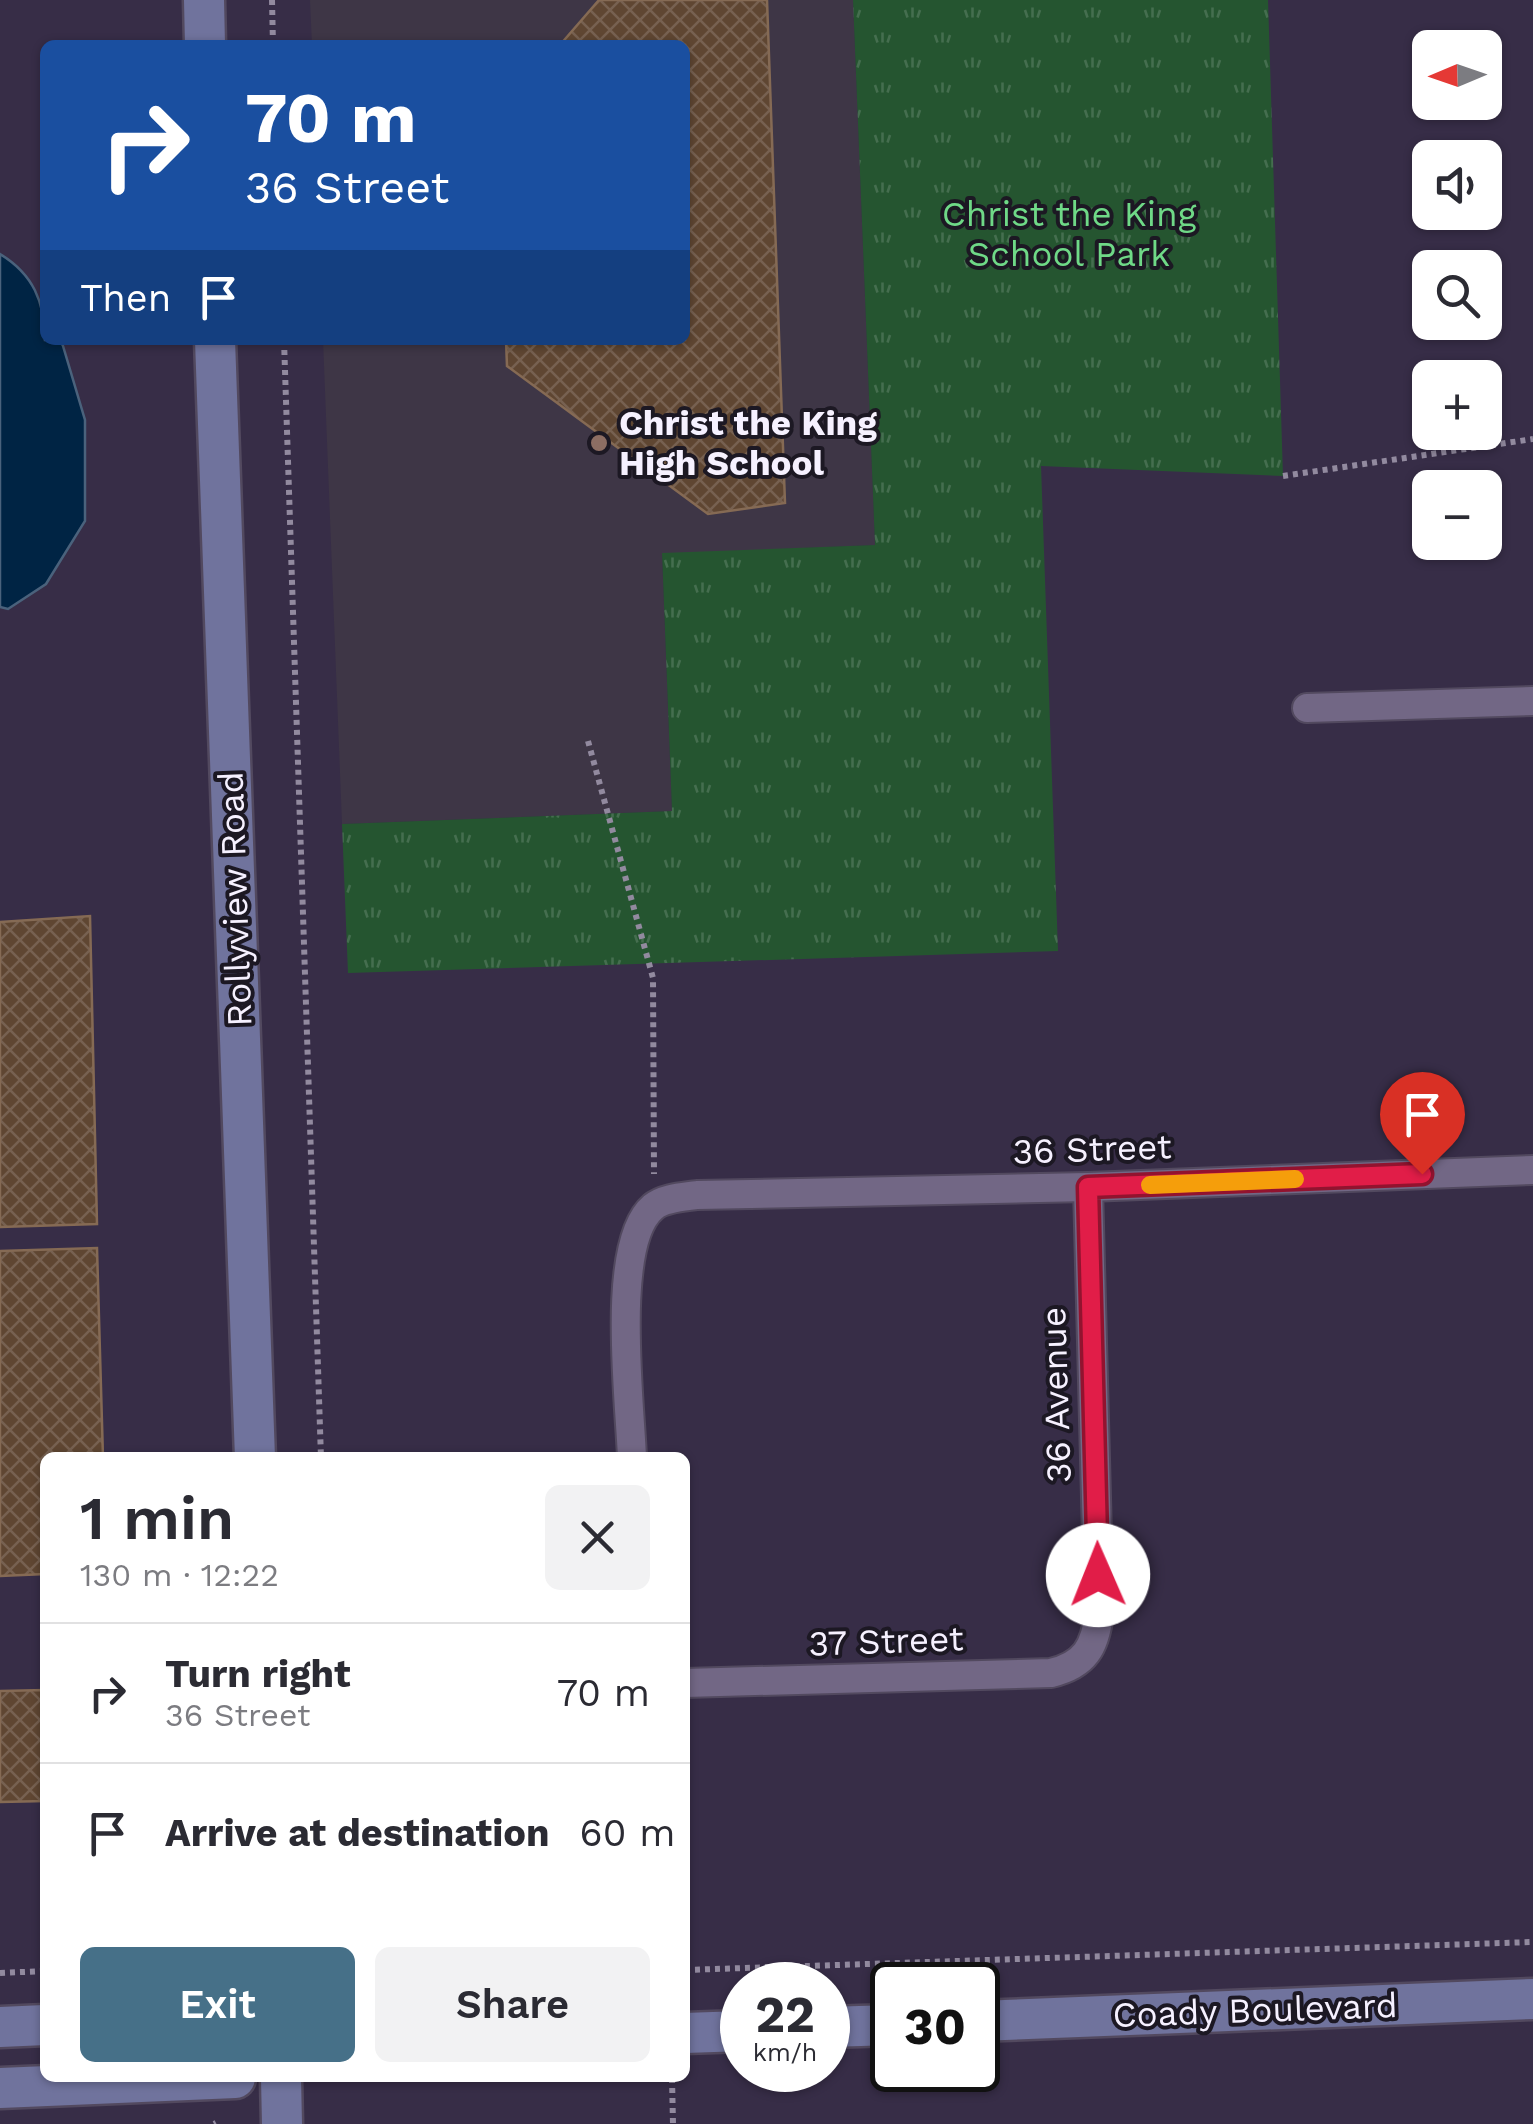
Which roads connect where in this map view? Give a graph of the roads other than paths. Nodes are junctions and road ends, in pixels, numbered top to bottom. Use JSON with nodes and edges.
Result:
{"nodes":[{"id":1,"x":204,"y":0,"type":"edge"},
{"id":2,"x":206,"y":40,"type":"edge"},
{"id":3,"x":215,"y":345,"type":"edge"},
{"id":4,"x":1533,"y":702,"type":"edge"},
{"id":5,"x":1307,"y":708,"type":"dead end"},
{"id":6,"x":1533,"y":1170,"type":"edge"},
{"id":7,"x":1088,"y":1187,"type":"junction"},
{"id":8,"x":256,"y":1452,"type":"edge"},
{"id":9,"x":632,"y":1452,"type":"edge"},
{"id":10,"x":1085,"y":1657,"type":"joint"},
{"id":11,"x":690,"y":1683,"type":"edge"},
{"id":12,"x":1533,"y":1999,"type":"edge"},
{"id":13,"x":1000,"y":2021,"type":"edge"},
{"id":14,"x":40,"y":2024,"type":"edge"},
{"id":15,"x":0,"y":2027,"type":"edge"},
{"id":16,"x":720,"y":2032,"type":"edge"},
{"id":17,"x":690,"y":2033,"type":"edge"},
{"id":18,"x":141,"y":2082,"type":"edge"},
{"id":19,"x":281,"y":2082,"type":"edge"},
{"id":20,"x":0,"y":2088,"type":"edge"},
{"id":21,"x":282,"y":2124,"type":"edge"}],
"edges":[{"from":1,"to":2,"type":"main road"},
{"from":3,"to":8,"type":"main road","name":"Rollyview Road"},
{"from":4,"to":5,"type":"street"},
{"from":6,"to":7,"type":"street","name":"36 Street"},
{"from":7,"to":9,"type":"street","name":"36 Street"},
{"from":7,"to":10,"type":"street","name":"36 Avenue"},
{"from":10,"to":11,"type":"street","name":"37 Street"},
{"from":12,"to":13,"type":"main road","name":"Coady Boulevard"},
{"from":14,"to":15,"type":"main road"},
{"from":16,"to":17,"type":"main road"},
{"from":18,"to":20,"type":"main road"},
{"from":19,"to":21,"type":"main road"}]}
